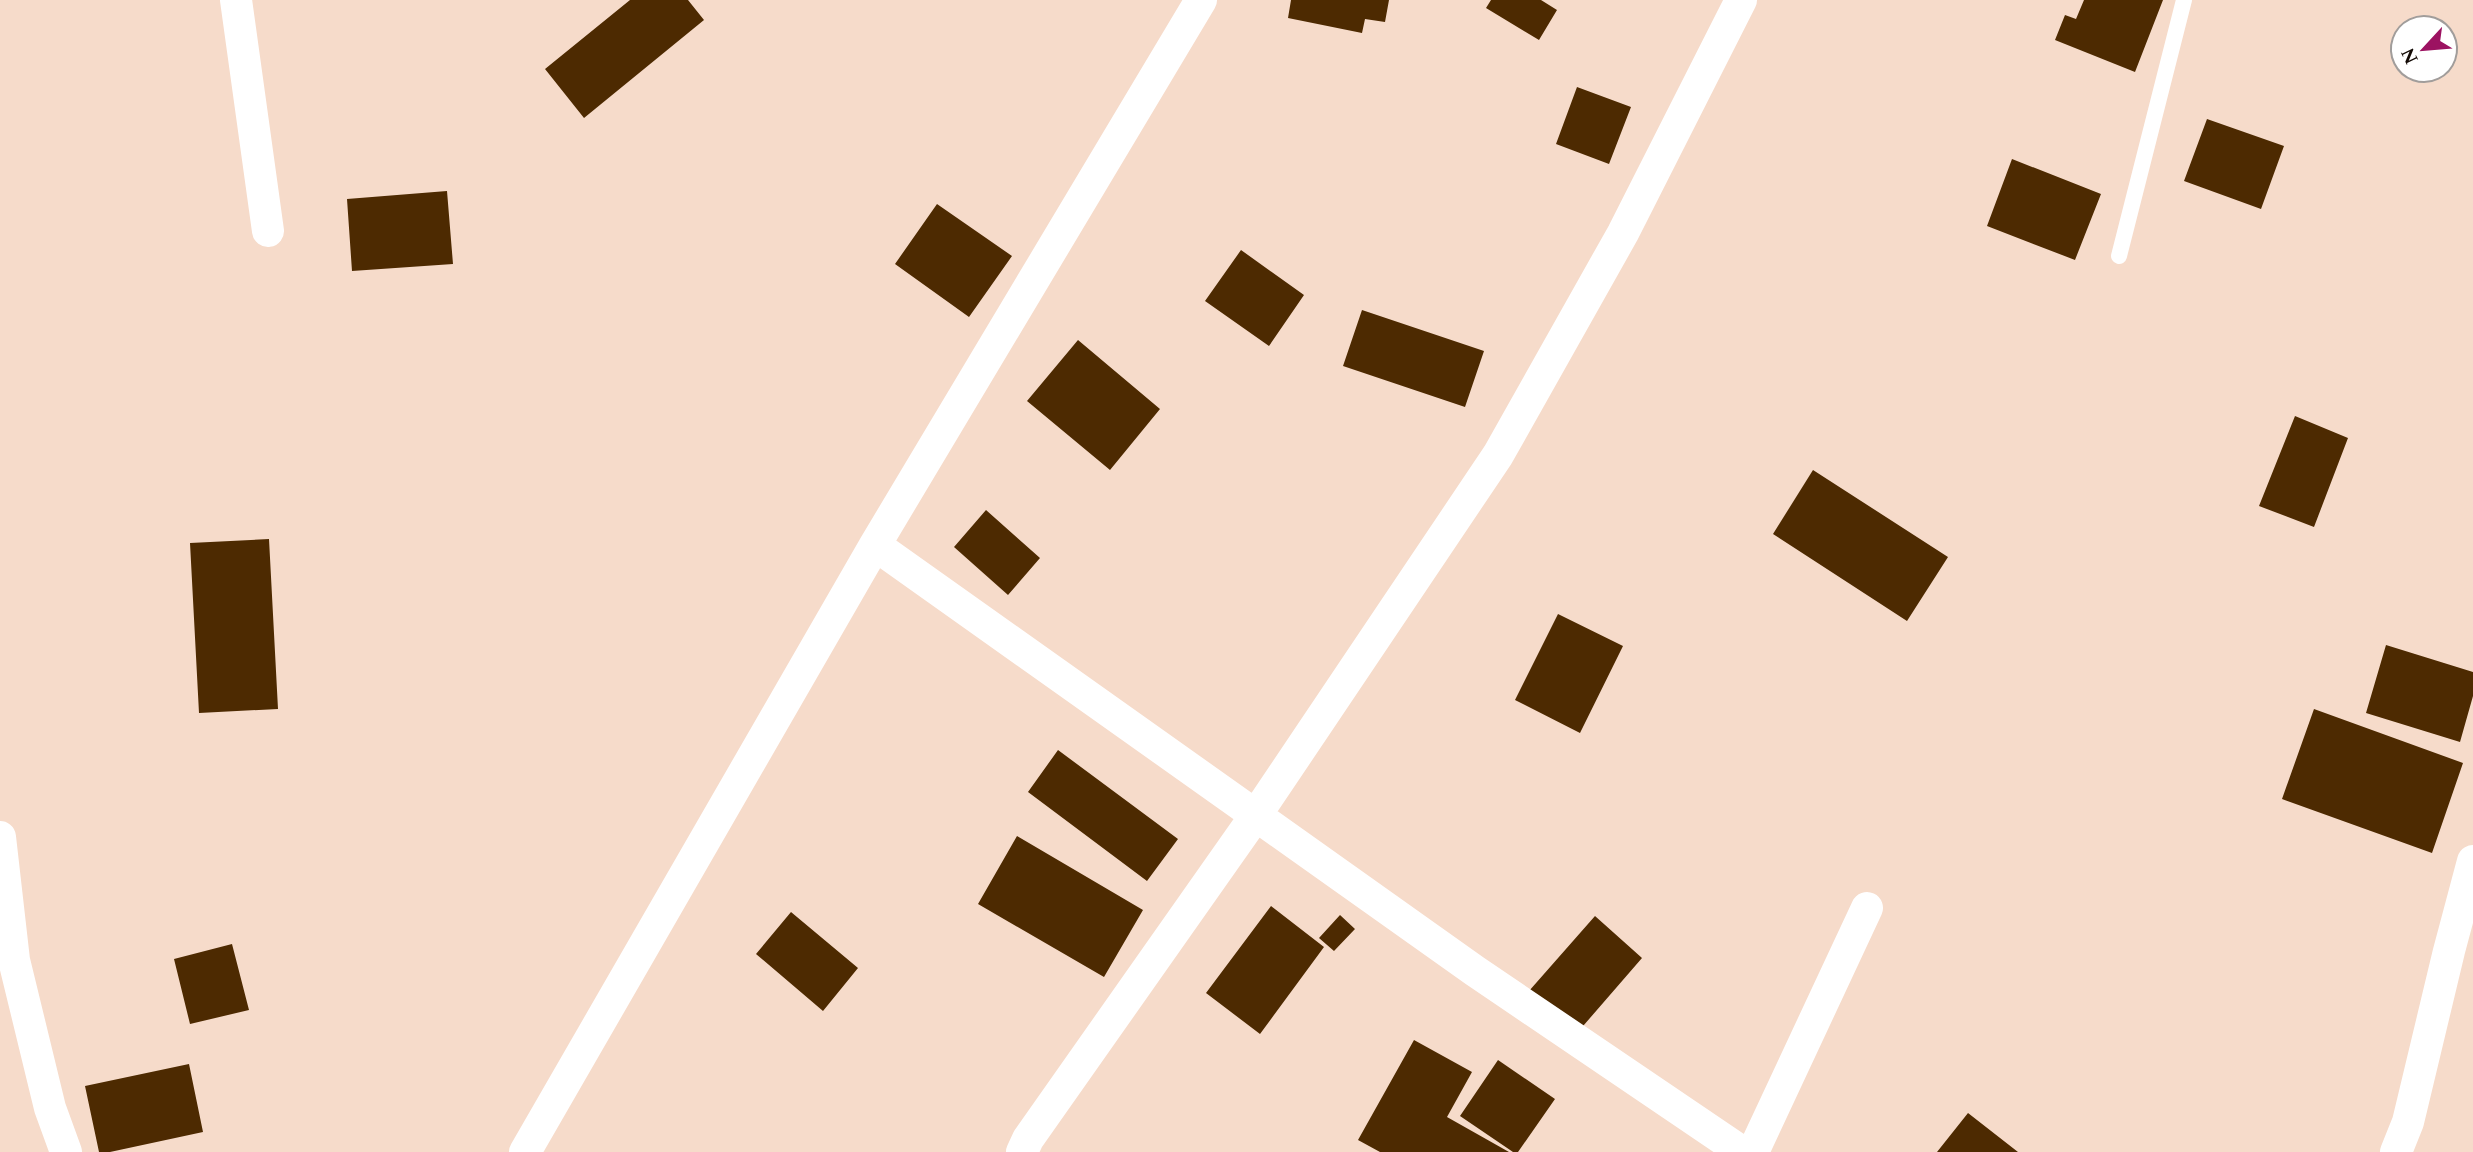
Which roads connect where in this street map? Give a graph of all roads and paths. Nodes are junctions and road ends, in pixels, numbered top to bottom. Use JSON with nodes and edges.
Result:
{"nodes":[{"id":1,"x":236,"y":0,"type":"edge"},
{"id":2,"x":1201,"y":0,"type":"edge"},
{"id":3,"x":1741,"y":0,"type":"edge"},
{"id":4,"x":2184,"y":0,"type":"edge"},
{"id":5,"x":268,"y":232,"type":"dead end"},
{"id":6,"x":2119,"y":256,"type":"dead end"},
{"id":7,"x":875,"y":545,"type":"junction"},
{"id":8,"x":1256,"y":816,"type":"junction"},
{"id":9,"x":1,"y":845,"type":"edge"},
{"id":10,"x":2472,"y":867,"type":"edge"},
{"id":11,"x":1867,"y":908,"type":"dead end"},
{"id":12,"x":66,"y":1152,"type":"edge"},
{"id":13,"x":525,"y":1152,"type":"edge"},
{"id":14,"x":1022,"y":1152,"type":"edge"},
{"id":15,"x":1742,"y":1152,"type":"edge"},
{"id":16,"x":1753,"y":1152,"type":"edge"},
{"id":17,"x":2396,"y":1152,"type":"edge"}],
"edges":[{"from":1,"to":5,"type":"street"},
{"from":2,"to":7,"type":"street"},
{"from":3,"to":8,"type":"street"},
{"from":4,"to":6,"type":"lane"},
{"from":7,"to":8,"type":"street"},
{"from":7,"to":13,"type":"street"},
{"from":8,"to":14,"type":"street"},
{"from":8,"to":15,"type":"street"},
{"from":9,"to":12,"type":"street"},
{"from":10,"to":17,"type":"street"},
{"from":11,"to":16,"type":"street"}]}
